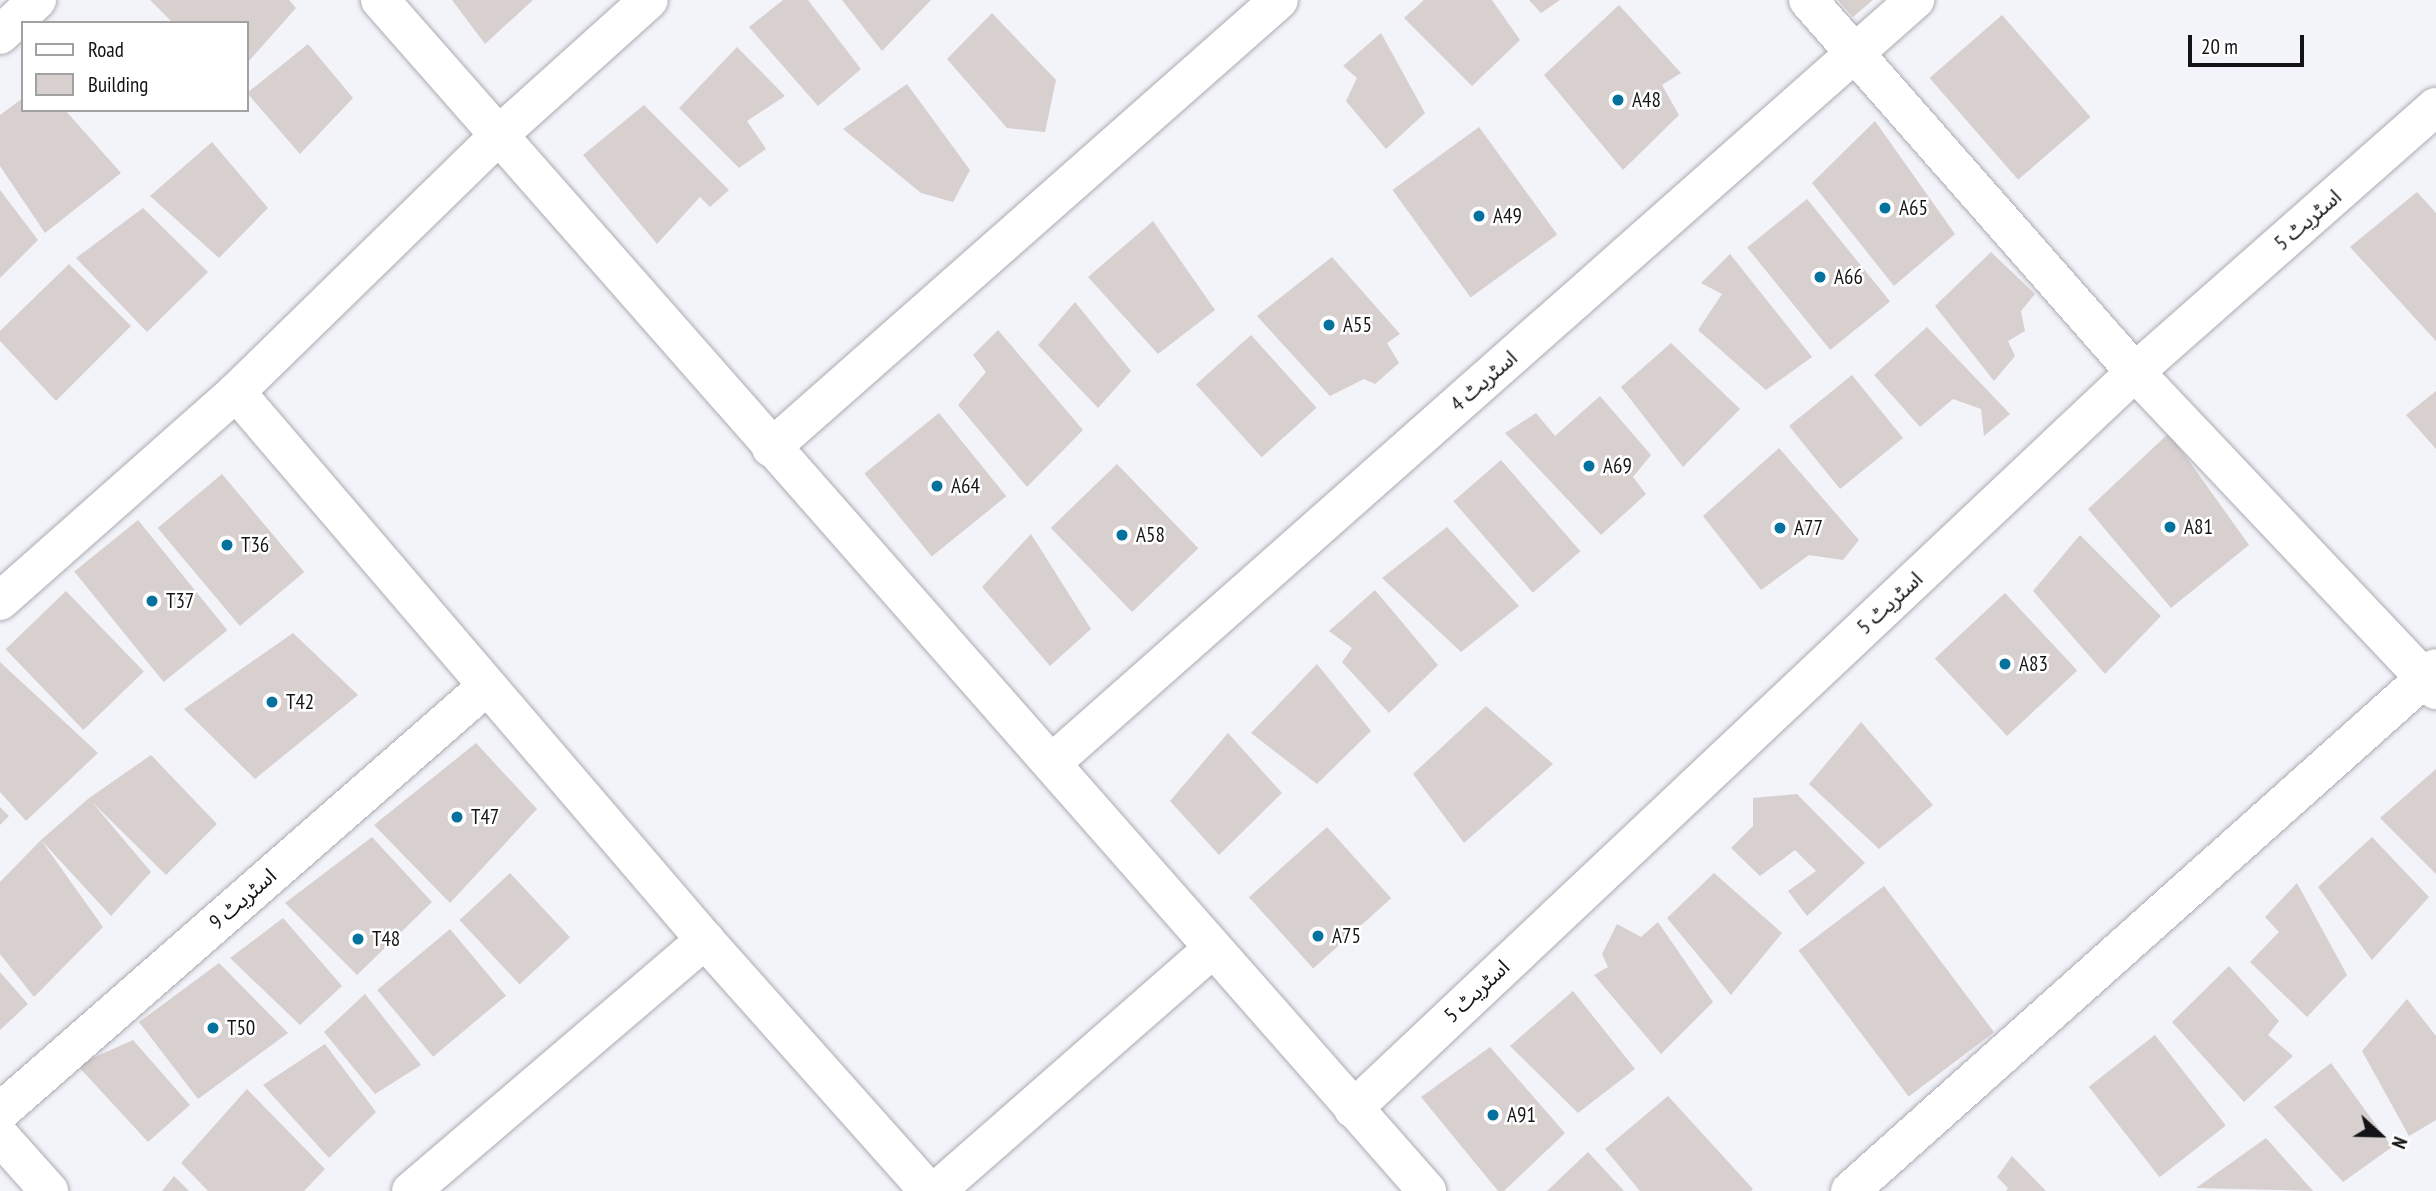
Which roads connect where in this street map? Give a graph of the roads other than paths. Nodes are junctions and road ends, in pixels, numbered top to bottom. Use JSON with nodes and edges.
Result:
{"nodes":[{"id":1,"x":37,"y":0,"type":"edge"},
{"id":2,"x":380,"y":0,"type":"edge"},
{"id":3,"x":649,"y":0,"type":"edge"},
{"id":4,"x":1279,"y":0,"type":"edge"},
{"id":5,"x":1808,"y":0,"type":"edge"},
{"id":6,"x":1915,"y":0,"type":"edge"},
{"id":7,"x":0,"y":35,"type":"edge"},
{"id":8,"x":1855,"y":53,"type":"junction"},
{"id":9,"x":2436,"y":107,"type":"edge"},
{"id":10,"x":500,"y":134,"type":"junction"},
{"id":11,"x":2135,"y":372,"type":"junction"},
{"id":12,"x":236,"y":392,"type":"junction"},
{"id":13,"x":771,"y":448,"type":"junction"},
{"id":14,"x":0,"y":601,"type":"edge"},
{"id":15,"x":2432,"y":678,"type":"edge"},
{"id":16,"x":487,"y":686,"type":"junction"},
{"id":17,"x":1053,"y":762,"type":"junction"},
{"id":18,"x":705,"y":940,"type":"junction"},
{"id":19,"x":1211,"y":950,"type":"junction"},
{"id":20,"x":1353,"y":1109,"type":"junction"},
{"id":21,"x":0,"y":1112,"type":"edge"},
{"id":22,"x":0,"y":1136,"type":"edge"},
{"id":23,"x":49,"y":1191,"type":"edge"},
{"id":24,"x":411,"y":1191,"type":"edge"},
{"id":25,"x":929,"y":1191,"type":"edge"},
{"id":26,"x":936,"y":1191,"type":"edge"},
{"id":27,"x":1427,"y":1191,"type":"edge"},
{"id":28,"x":1850,"y":1191,"type":"edge"}],
"edges":[{"from":1,"to":7,"type":"street"},
{"from":2,"to":10,"type":"street"},
{"from":3,"to":10,"type":"street"},
{"from":4,"to":13,"type":"street"},
{"from":5,"to":8,"type":"street"},
{"from":6,"to":8,"type":"street","name":"اسٹریٹ 4"},
{"from":8,"to":11,"type":"street"},
{"from":8,"to":17,"type":"street","name":"اسٹریٹ 4"},
{"from":9,"to":11,"type":"street","name":"اسٹریٹ 5"},
{"from":10,"to":12,"type":"street"},
{"from":10,"to":13,"type":"street"},
{"from":11,"to":15,"type":"street"},
{"from":11,"to":20,"type":"street","name":"اسٹریٹ 5"},
{"from":12,"to":14,"type":"street"},
{"from":12,"to":16,"type":"street"},
{"from":13,"to":17,"type":"street"},
{"from":15,"to":28,"type":"street"},
{"from":16,"to":18,"type":"street"},
{"from":16,"to":21,"type":"street","name":"اسٹریٹ 9"},
{"from":17,"to":19,"type":"street"},
{"from":18,"to":24,"type":"street"},
{"from":18,"to":25,"type":"street"},
{"from":19,"to":20,"type":"street"},
{"from":19,"to":26,"type":"street"},
{"from":20,"to":27,"type":"street"},
{"from":22,"to":23,"type":"street"}]}
